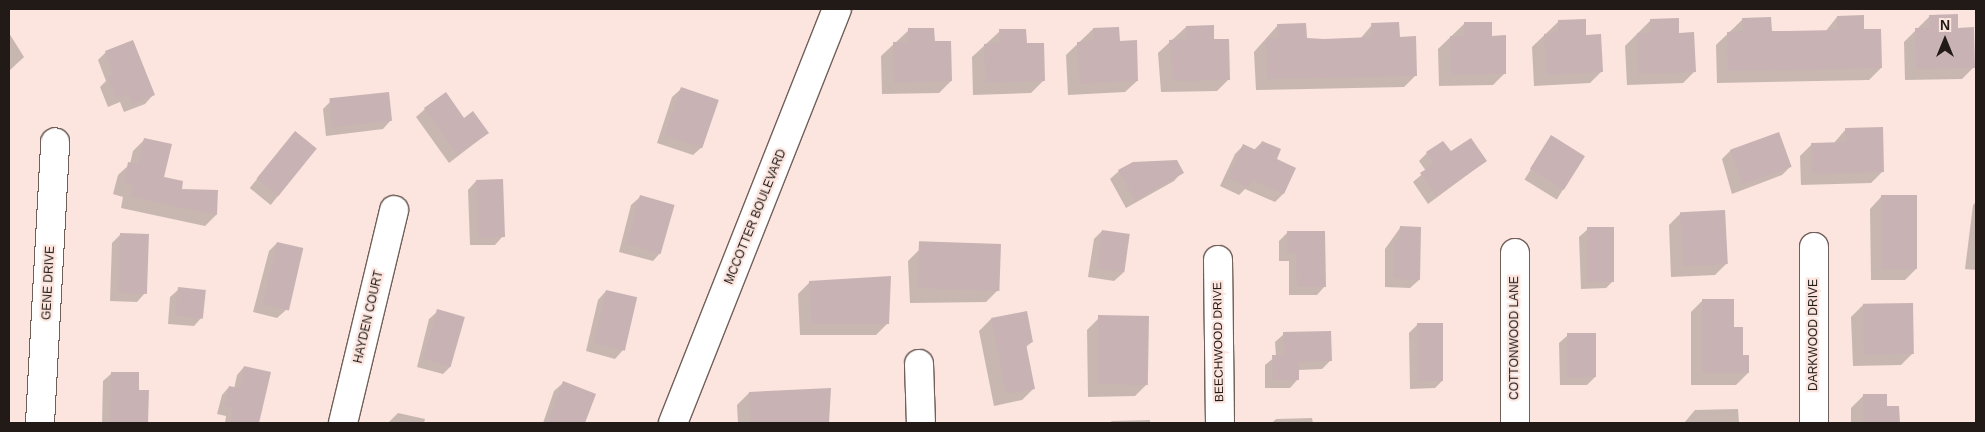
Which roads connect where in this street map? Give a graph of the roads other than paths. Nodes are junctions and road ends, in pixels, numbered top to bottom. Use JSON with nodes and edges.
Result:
{"nodes":[{"id":1,"x":837,"y":9,"type":"edge"},
{"id":2,"x":55,"y":142,"type":"dead end"},
{"id":3,"x":394,"y":210,"type":"dead end"},
{"id":4,"x":1814,"y":247,"type":"dead end"},
{"id":5,"x":1515,"y":253,"type":"dead end"},
{"id":6,"x":1218,"y":260,"type":"dead end"},
{"id":7,"x":919,"y":364,"type":"dead end"},
{"id":8,"x":40,"y":423,"type":"edge"},
{"id":9,"x":343,"y":423,"type":"edge"},
{"id":10,"x":673,"y":423,"type":"edge"},
{"id":11,"x":921,"y":423,"type":"edge"},
{"id":12,"x":1220,"y":423,"type":"edge"},
{"id":13,"x":1515,"y":423,"type":"edge"},
{"id":14,"x":1814,"y":423,"type":"edge"}],
"edges":[{"from":1,"to":10,"type":"street","name":"MCCOTTER BOULEVARD"},
{"from":2,"to":8,"type":"street","name":"GENE DRIVE"},
{"from":3,"to":9,"type":"street","name":"HAYDEN COURT"},
{"from":4,"to":14,"type":"street","name":"DARKWOOD DRIVE"},
{"from":5,"to":13,"type":"street","name":"COTTONWOOD LANE"},
{"from":6,"to":12,"type":"street","name":"BEECHWOOD DRIVE"},
{"from":7,"to":11,"type":"street"}]}
